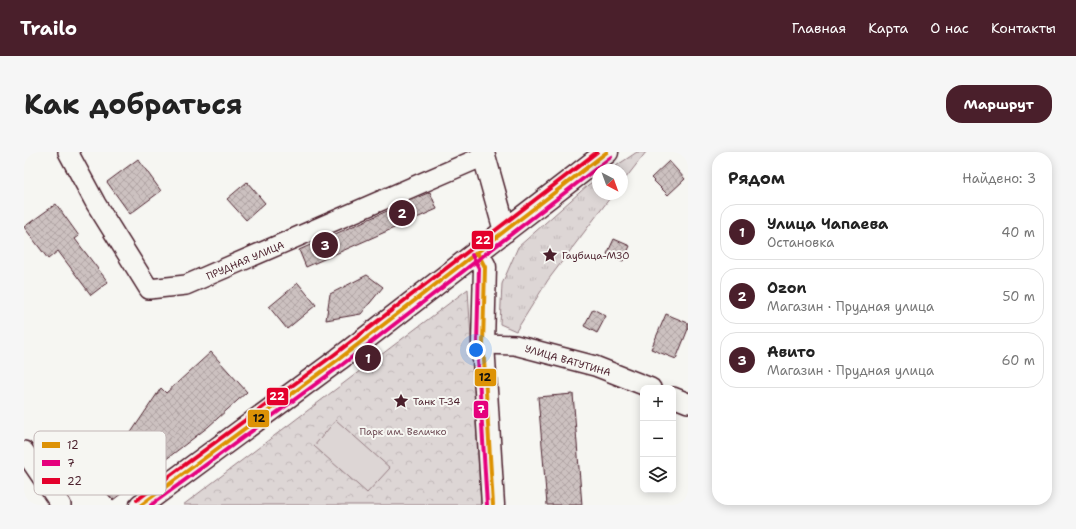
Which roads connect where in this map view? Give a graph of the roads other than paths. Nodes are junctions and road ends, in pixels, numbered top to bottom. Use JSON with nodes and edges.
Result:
{"nodes":[{"id":1,"x":68,"y":152,"type":"edge"},
{"id":2,"x":607,"y":152,"type":"edge"},
{"id":3,"x":484,"y":154,"type":"edge"},
{"id":4,"x":505,"y":231,"type":"junction"},
{"id":5,"x":477,"y":252,"type":"junction"},
{"id":6,"x":484,"y":344,"type":"junction"},
{"id":7,"x":643,"y":385,"type":"edge"},
{"id":8,"x":676,"y":398,"type":"edge"},
{"id":9,"x":688,"y":403,"type":"edge"},
{"id":10,"x":24,"y":451,"type":"edge"},
{"id":11,"x":34,"y":466,"type":"edge"},
{"id":12,"x":166,"y":487,"type":"edge"},
{"id":13,"x":54,"y":495,"type":"edge"},
{"id":14,"x":155,"y":495,"type":"edge"},
{"id":15,"x":61,"y":505,"type":"edge"},
{"id":16,"x":141,"y":505,"type":"edge"},
{"id":17,"x":494,"y":505,"type":"edge"}],
"edges":[{"from":1,"to":3,"type":"street","name":"ПРУДНАЯ УЛИЦА"},
{"from":2,"to":4,"type":"street"},
{"from":3,"to":4,"type":"street"},
{"from":4,"to":5,"type":"street"},
{"from":5,"to":6,"type":"street"},
{"from":5,"to":12,"type":"street"},
{"from":6,"to":7,"type":"street","name":"УЛИЦА ВАТУТИНА"},
{"from":6,"to":17,"type":"street"},
{"from":8,"to":9,"type":"street"},
{"from":10,"to":11,"type":"street"},
{"from":13,"to":15,"type":"street"},
{"from":14,"to":16,"type":"street"}]}
